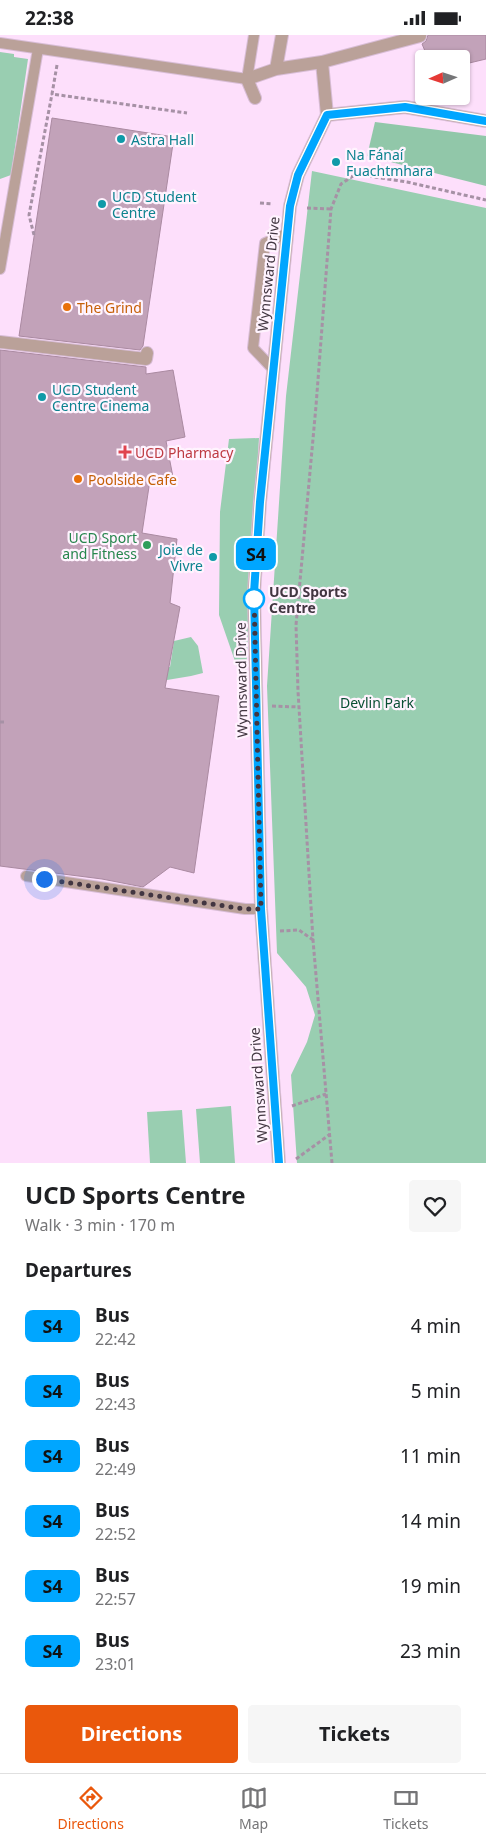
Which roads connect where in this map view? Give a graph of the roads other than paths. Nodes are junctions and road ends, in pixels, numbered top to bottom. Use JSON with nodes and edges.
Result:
{"nodes":[{"id":1,"x":254,"y":35,"type":"edge"},
{"id":2,"x":282,"y":35,"type":"edge"},
{"id":3,"x":420,"y":35,"type":"edge"},
{"id":4,"x":0,"y":43,"type":"edge"},
{"id":5,"x":38,"y":49,"type":"junction"},
{"id":6,"x":322,"y":62,"type":"junction"},
{"id":7,"x":276,"y":69,"type":"junction"},
{"id":8,"x":247,"y":79,"type":"junction"},
{"id":9,"x":255,"y":98,"type":"dead end"},
{"id":10,"x":327,"y":115,"type":"junction"},
{"id":11,"x":486,"y":121,"type":"edge"},
{"id":12,"x":286,"y":234,"type":"junction"},
{"id":13,"x":0,"y":269,"type":"edge"},
{"id":14,"x":0,"y":342,"type":"edge"},
{"id":15,"x":147,"y":353,"type":"dead end"},
{"id":16,"x":273,"y":369,"type":"junction"},
{"id":17,"x":26,"y":876,"type":"dead end"},
{"id":18,"x":261,"y":909,"type":"junction"},
{"id":19,"x":279,"y":1163,"type":"edge"}],
"edges":[{"from":1,"to":8,"type":"lane"},
{"from":2,"to":7,"type":"street"},
{"from":3,"to":6,"type":"street"},
{"from":4,"to":5,"type":"lane"},
{"from":5,"to":8,"type":"lane"},
{"from":5,"to":13,"type":"lane"},
{"from":6,"to":7,"type":"street"},
{"from":6,"to":10,"type":"street"},
{"from":7,"to":8,"type":"street"},
{"from":8,"to":9,"type":"street"},
{"from":10,"to":11,"type":"street"},
{"from":10,"to":12,"type":"street","name":"Wynnsward Drive"},
{"from":12,"to":16,"type":"street","name":"Wynnsward Drive"},
{"from":12,"to":16,"type":"lane"},
{"from":14,"to":15,"type":"street"},
{"from":16,"to":18,"type":"street","name":"Wynnsward Drive"},
{"from":17,"to":18,"type":"lane"},
{"from":18,"to":19,"type":"street","name":"Wynnsward Drive"}]}
